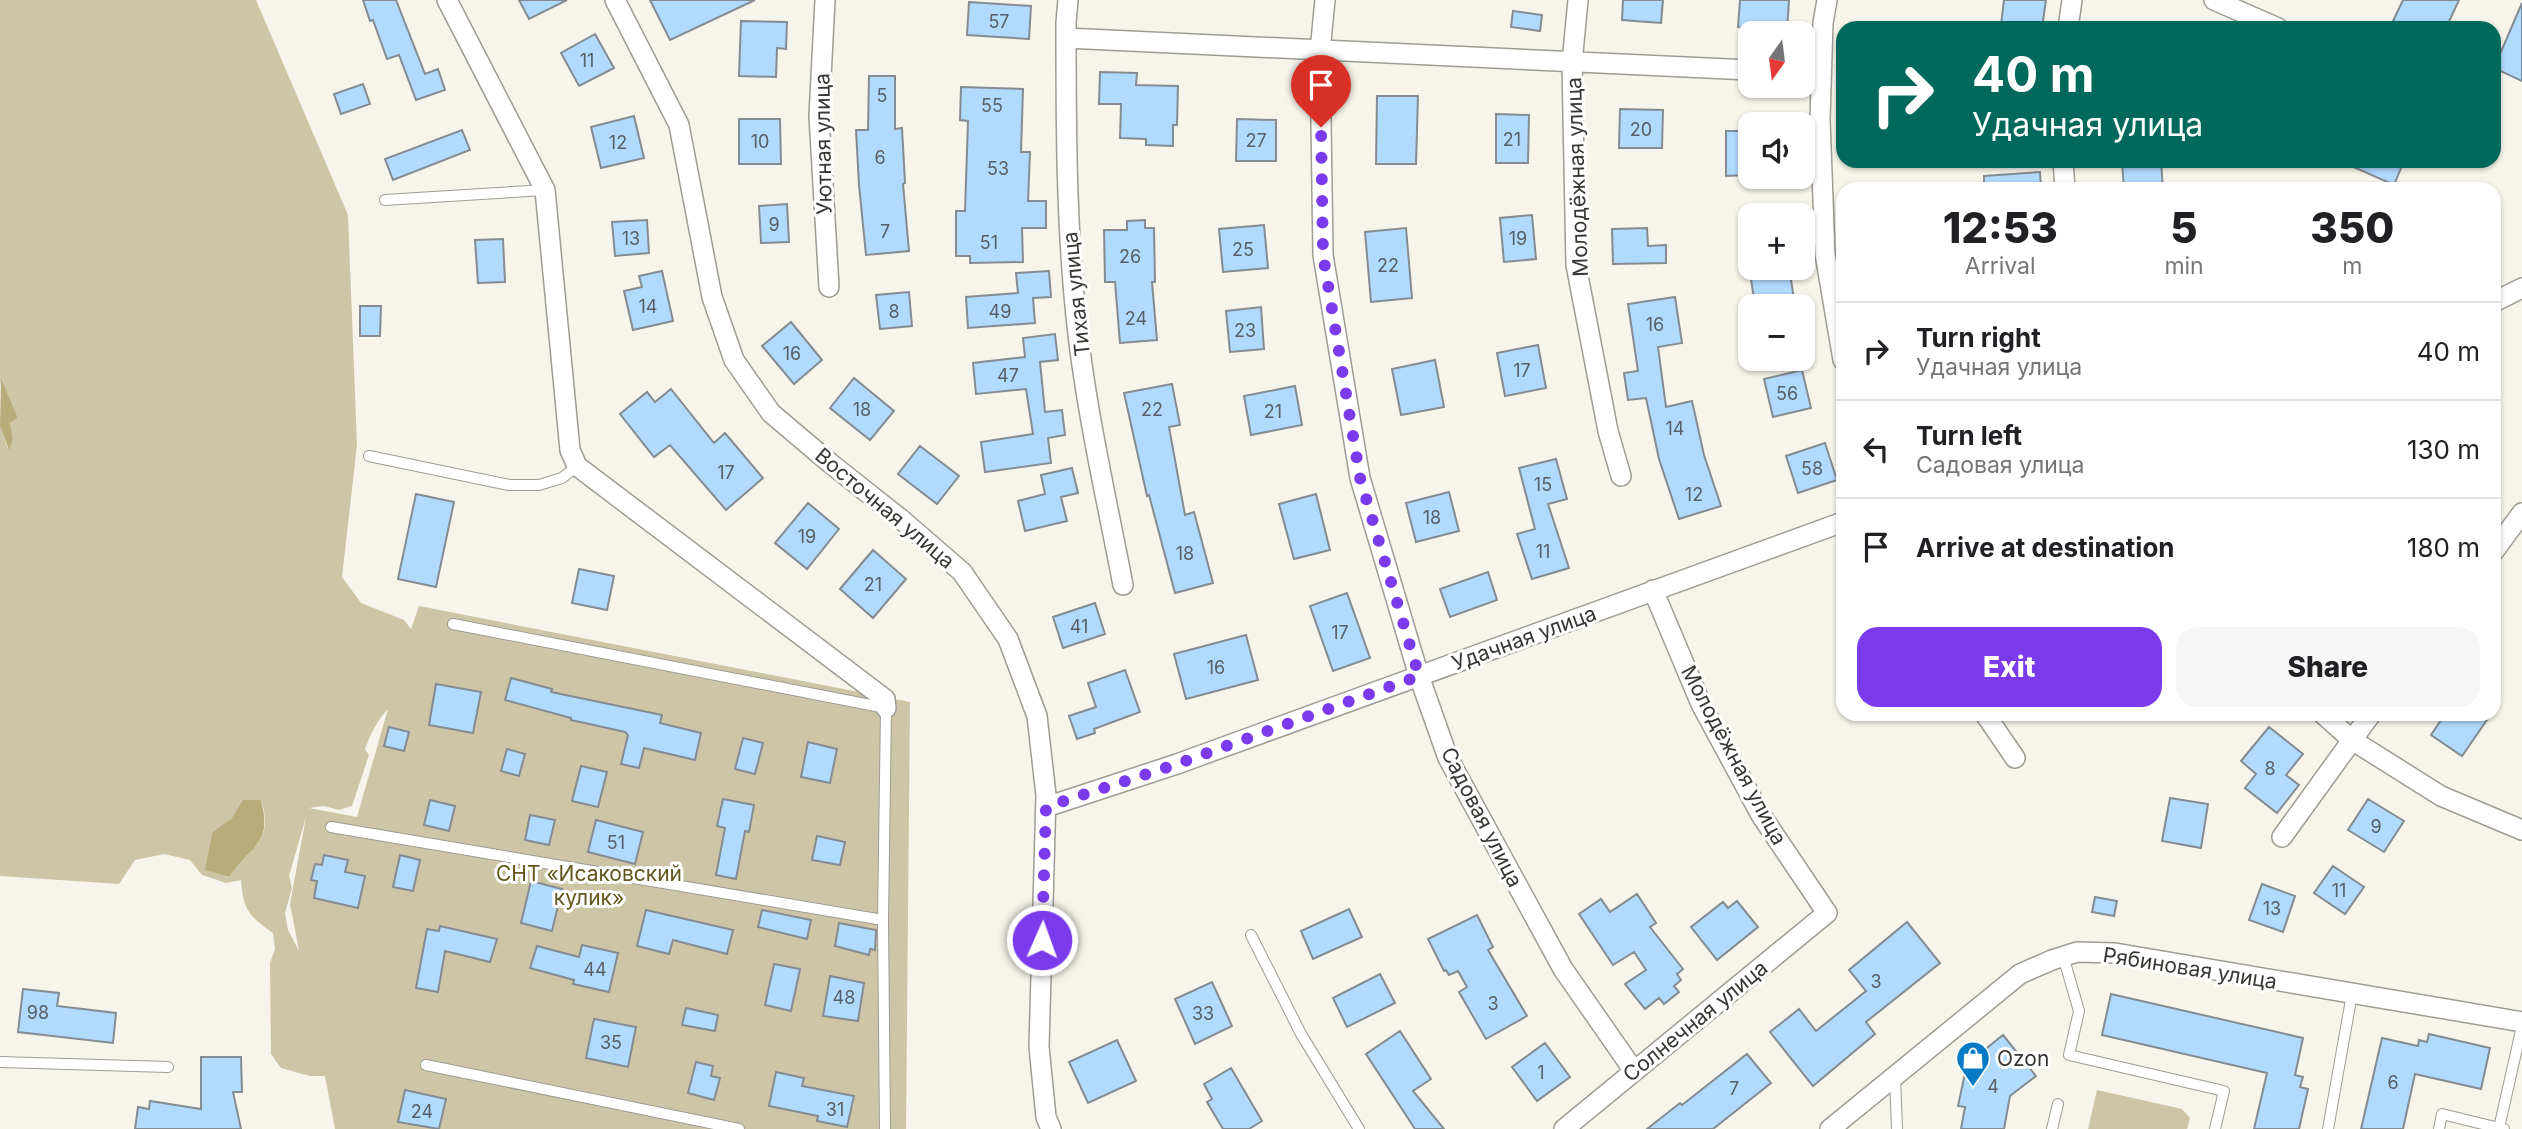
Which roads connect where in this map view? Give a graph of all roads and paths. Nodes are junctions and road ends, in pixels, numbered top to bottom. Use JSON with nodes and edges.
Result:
{"nodes":[{"id":1,"x":447,"y":0,"type":"edge"},
{"id":2,"x":615,"y":0,"type":"edge"},
{"id":3,"x":825,"y":0,"type":"edge"},
{"id":4,"x":1068,"y":0,"type":"edge"},
{"id":5,"x":1325,"y":0,"type":"edge"},
{"id":6,"x":1578,"y":0,"type":"edge"},
{"id":7,"x":1826,"y":0,"type":"edge"},
{"id":8,"x":2072,"y":0,"type":"edge"},
{"id":9,"x":2214,"y":0,"type":"edge"},
{"id":10,"x":2069,"y":21,"type":"edge"},
{"id":11,"x":2262,"y":21,"type":"edge"},
{"id":12,"x":1066,"y":38,"type":"junction"},
{"id":13,"x":1320,"y":51,"type":"junction"},
{"id":14,"x":1815,"y":57,"type":"edge"},
{"id":15,"x":1572,"y":63,"type":"junction"},
{"id":16,"x":1738,"y":70,"type":"edge"},
{"id":17,"x":1815,"y":91,"type":"edge"},
{"id":18,"x":545,"y":190,"type":"junction"},
{"id":19,"x":385,"y":200,"type":"dead end"},
{"id":20,"x":830,"y":287,"type":"dead end"},
{"id":21,"x":2522,"y":288,"type":"edge"},
{"id":22,"x":2501,"y":298,"type":"edge"},
{"id":23,"x":1836,"y":319,"type":"edge"},
{"id":24,"x":369,"y":456,"type":"dead end"},
{"id":25,"x":577,"y":466,"type":"junction"},
{"id":26,"x":1621,"y":476,"type":"dead end"},
{"id":27,"x":2522,"y":513,"type":"edge"},
{"id":28,"x":1836,"y":525,"type":"edge"},
{"id":29,"x":2501,"y":542,"type":"edge"},
{"id":30,"x":1123,"y":585,"type":"dead end"},
{"id":31,"x":1653,"y":590,"type":"junction"},
{"id":32,"x":453,"y":624,"type":"dead end"},
{"id":33,"x":1419,"y":676,"type":"junction"},
{"id":34,"x":886,"y":708,"type":"junction"},
{"id":35,"x":1990,"y":721,"type":"edge"},
{"id":36,"x":2331,"y":721,"type":"edge"},
{"id":37,"x":2366,"y":721,"type":"edge"},
{"id":38,"x":2352,"y":740,"type":"junction"},
{"id":39,"x":2015,"y":758,"type":"dead end"},
{"id":40,"x":1046,"y":807,"type":"junction"},
{"id":41,"x":331,"y":827,"type":"dead end"},
{"id":42,"x":2522,"y":830,"type":"edge"},
{"id":43,"x":2282,"y":837,"type":"dead end"},
{"id":44,"x":1827,"y":913,"type":"joint"},
{"id":45,"x":883,"y":919,"type":"junction"},
{"id":46,"x":1251,"y":935,"type":"dead end"},
{"id":47,"x":2063,"y":956,"type":"junction"},
{"id":48,"x":2352,"y":994,"type":"junction"},
{"id":49,"x":2522,"y":1024,"type":"edge"},
{"id":50,"x":0,"y":1062,"type":"edge"},
{"id":51,"x":426,"y":1065,"type":"dead end"},
{"id":52,"x":168,"y":1067,"type":"dead end"},
{"id":53,"x":1634,"y":1071,"type":"junction"},
{"id":54,"x":1895,"y":1076,"type":"junction"},
{"id":55,"x":2057,"y":1104,"type":"dead end"},
{"id":56,"x":2501,"y":1128,"type":"edge"},
{"id":57,"x":739,"y":1129,"type":"edge"},
{"id":58,"x":885,"y":1129,"type":"edge"},
{"id":59,"x":1051,"y":1129,"type":"edge"},
{"id":60,"x":1359,"y":1129,"type":"edge"},
{"id":61,"x":1564,"y":1129,"type":"edge"},
{"id":62,"x":1830,"y":1129,"type":"edge"},
{"id":63,"x":1897,"y":1129,"type":"edge"},
{"id":64,"x":2052,"y":1129,"type":"edge"},
{"id":65,"x":2215,"y":1129,"type":"edge"},
{"id":66,"x":2328,"y":1129,"type":"edge"},
{"id":67,"x":2438,"y":1129,"type":"edge"}],
"edges":[{"from":1,"to":18,"type":"street"},
{"from":2,"to":40,"type":"street","name":"Восточная улица"},
{"from":3,"to":20,"type":"street","name":"Уютная улица"},
{"from":4,"to":12,"type":"street","name":"Тихая улица"},
{"from":5,"to":13,"type":"street","name":"Садовая улица"},
{"from":6,"to":15,"type":"street","name":"Молодёжная улица"},
{"from":7,"to":14,"type":"street"},
{"from":8,"to":10,"type":"street"},
{"from":9,"to":11,"type":"street"},
{"from":12,"to":13,"type":"street"},
{"from":12,"to":30,"type":"street","name":"Тихая улица"},
{"from":13,"to":15,"type":"street"},
{"from":13,"to":33,"type":"street","name":"Садовая улица"},
{"from":15,"to":16,"type":"street"},
{"from":15,"to":26,"type":"street","name":"Молодёжная улица"},
{"from":17,"to":23,"type":"street"},
{"from":18,"to":19,"type":"lane"},
{"from":18,"to":25,"type":"street"},
{"from":21,"to":22,"type":"street"},
{"from":24,"to":25,"type":"lane"},
{"from":25,"to":34,"type":"street"},
{"from":27,"to":29,"type":"street"},
{"from":28,"to":31,"type":"street","name":"Удачная улица"},
{"from":31,"to":33,"type":"street","name":"Удачная улица"},
{"from":31,"to":44,"type":"street","name":"Молодёжная улица"},
{"from":32,"to":34,"type":"lane"},
{"from":33,"to":40,"type":"street","name":"Удачная улица"},
{"from":33,"to":53,"type":"street","name":"Садовая улица"},
{"from":34,"to":45,"type":"lane"},
{"from":35,"to":39,"type":"street"},
{"from":36,"to":38,"type":"street"},
{"from":37,"to":38,"type":"street"},
{"from":38,"to":42,"type":"street"},
{"from":38,"to":43,"type":"street"},
{"from":40,"to":59,"type":"street","name":"Восточная улица"},
{"from":41,"to":45,"type":"lane"},
{"from":44,"to":53,"type":"street","name":"Солнечная улица"},
{"from":45,"to":58,"type":"lane"},
{"from":46,"to":60,"type":"lane"},
{"from":47,"to":48,"type":"street","name":"Рябиновая улица"},
{"from":47,"to":54,"type":"street","name":"Рябиновая улица"},
{"from":47,"to":65,"type":"lane"},
{"from":48,"to":49,"type":"street","name":"Рябиновая улица"},
{"from":48,"to":66,"type":"lane"},
{"from":49,"to":56,"type":"lane"},
{"from":50,"to":52,"type":"lane"},
{"from":51,"to":57,"type":"lane"},
{"from":53,"to":61,"type":"street","name":"Солнечная улица"},
{"from":54,"to":62,"type":"street","name":"Рябиновая улица"},
{"from":54,"to":63,"type":"lane"},
{"from":55,"to":64,"type":"lane"},
{"from":56,"to":67,"type":"lane"}]}
